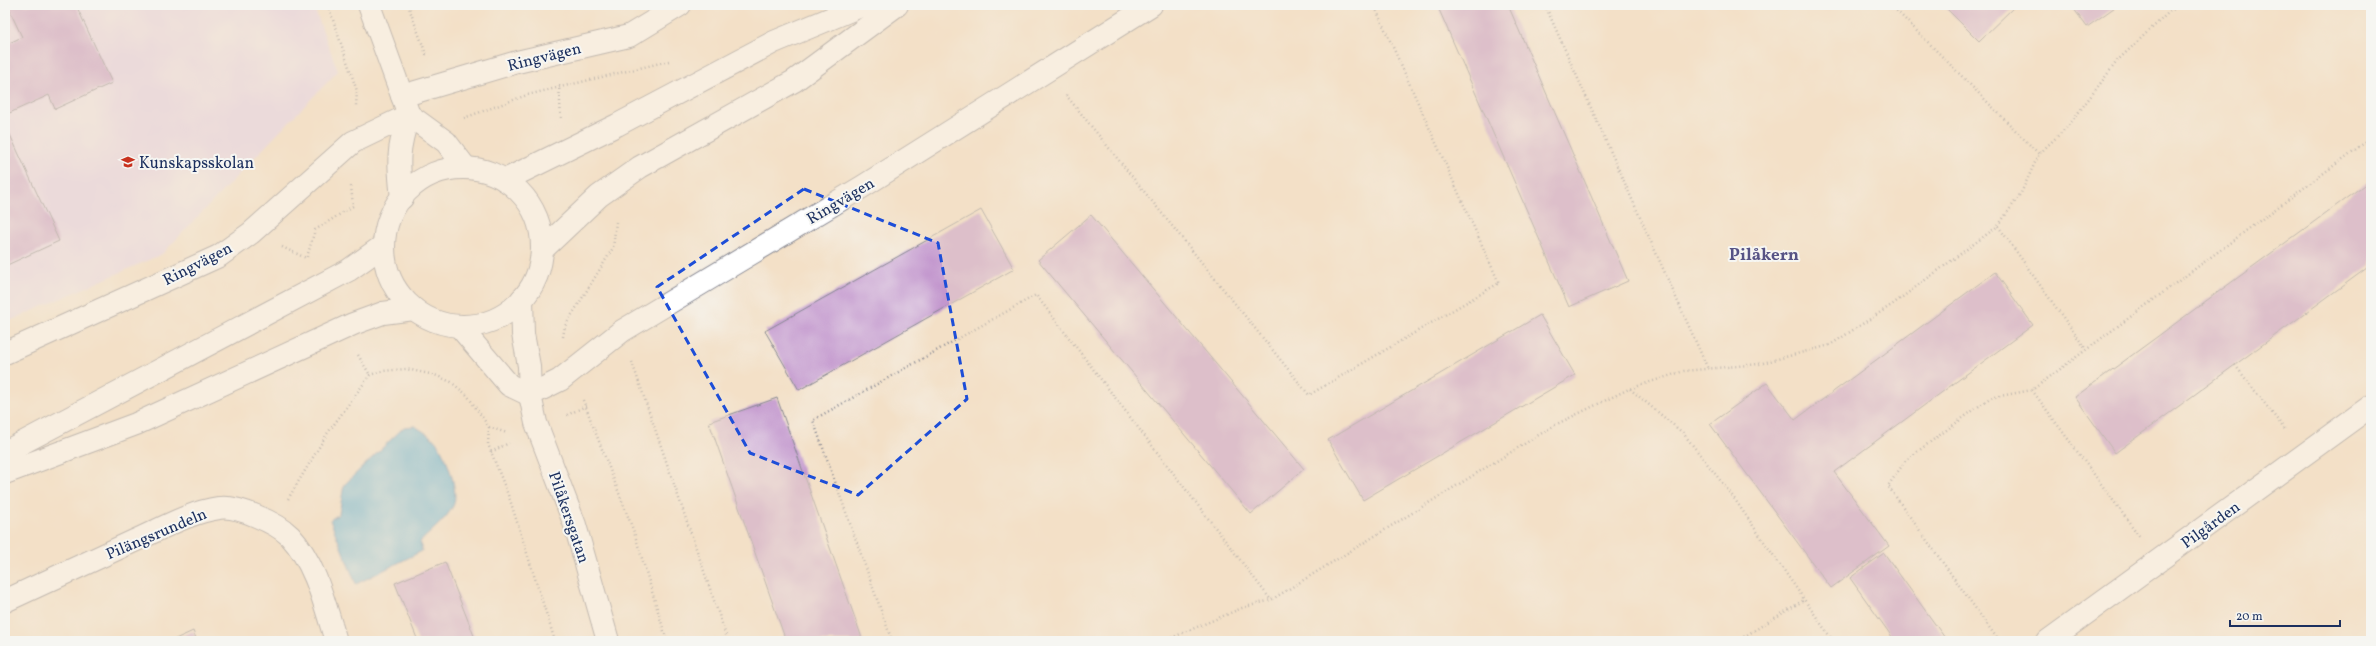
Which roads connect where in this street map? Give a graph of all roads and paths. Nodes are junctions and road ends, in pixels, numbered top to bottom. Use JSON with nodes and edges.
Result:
{"nodes":[{"id":1,"x":369,"y":5,"type":"edge"},
{"id":2,"x":680,"y":5,"type":"edge"},
{"id":3,"x":863,"y":5,"type":"edge"},
{"id":4,"x":897,"y":5,"type":"edge"},
{"id":5,"x":1150,"y":5,"type":"edge"},
{"id":6,"x":1374,"y":5,"type":"edge"},
{"id":7,"x":1545,"y":5,"type":"edge"},
{"id":8,"x":1891,"y":5,"type":"edge"},
{"id":9,"x":2180,"y":5,"type":"edge"},
{"id":10,"x":556,"y":53,"type":"junction"},
{"id":11,"x":675,"y":59,"type":"dead end"},
{"id":12,"x":1046,"y":71,"type":"junction"},
{"id":13,"x":560,"y":87,"type":"junction"},
{"id":14,"x":405,"y":105,"type":"junction"},
{"id":15,"x":562,"y":122,"type":"dead end"},
{"id":16,"x":432,"y":131,"type":"junction"},
{"id":17,"x":2371,"y":138,"type":"edge"},
{"id":18,"x":2039,"y":154,"type":"junction"},
{"id":19,"x":466,"y":168,"type":"junction"},
{"id":20,"x":505,"y":180,"type":"junction"},
{"id":21,"x":402,"y":198,"type":"junction"},
{"id":22,"x":614,"y":217,"type":"dead end"},
{"id":23,"x":1998,"y":226,"type":"junction"},
{"id":24,"x":250,"y":233,"type":"junction"},
{"id":25,"x":384,"y":245,"type":"junction"},
{"id":26,"x":542,"y":250,"type":"junction"},
{"id":27,"x":310,"y":265,"type":"dead end"},
{"id":28,"x":522,"y":299,"type":"junction"},
{"id":29,"x":414,"y":309,"type":"junction"},
{"id":30,"x":459,"y":326,"type":"junction"},
{"id":31,"x":622,"y":331,"type":"junction"},
{"id":32,"x":564,"y":344,"type":"dead end"},
{"id":33,"x":2086,"y":348,"type":"junction"},
{"id":34,"x":5,"y":353,"type":"edge"},
{"id":35,"x":2234,"y":365,"type":"dead end"},
{"id":36,"x":1708,"y":369,"type":"junction"},
{"id":37,"x":1629,"y":389,"type":"junction"},
{"id":38,"x":2032,"y":390,"type":"junction"},
{"id":39,"x":530,"y":394,"type":"junction"},
{"id":40,"x":582,"y":397,"type":"dead end"},
{"id":41,"x":586,"y":406,"type":"junction"},
{"id":42,"x":2371,"y":406,"type":"edge"},
{"id":43,"x":567,"y":415,"type":"dead end"},
{"id":44,"x":489,"y":427,"type":"junction"},
{"id":45,"x":512,"y":434,"type":"dead end"},
{"id":46,"x":510,"y":443,"type":"dead end"},
{"id":47,"x":5,"y":452,"type":"edge"},
{"id":48,"x":491,"y":452,"type":"junction"},
{"id":49,"x":2302,"y":456,"type":"junction"},
{"id":50,"x":5,"y":473,"type":"edge"},
{"id":51,"x":274,"y":523,"type":"junction"},
{"id":52,"x":2156,"y":563,"type":"junction"},
{"id":53,"x":1271,"y":600,"type":"junction"},
{"id":54,"x":1804,"y":600,"type":"junction"},
{"id":55,"x":5,"y":601,"type":"edge"},
{"id":56,"x":336,"y":641,"type":"edge"},
{"id":57,"x":555,"y":641,"type":"edge"},
{"id":58,"x":608,"y":641,"type":"edge"},
{"id":59,"x":667,"y":641,"type":"edge"},
{"id":60,"x":728,"y":641,"type":"edge"},
{"id":61,"x":892,"y":641,"type":"edge"},
{"id":62,"x":1164,"y":641,"type":"edge"},
{"id":63,"x":1737,"y":641,"type":"edge"},
{"id":64,"x":1833,"y":641,"type":"edge"},
{"id":65,"x":1999,"y":641,"type":"edge"},
{"id":66,"x":2048,"y":641,"type":"edge"}],
"edges":[{"from":1,"to":14,"type":"street"},
{"from":2,"to":10,"type":"street","name":"Ringvägen"},
{"from":3,"to":20,"type":"street"},
{"from":4,"to":26,"type":"street"},
{"from":5,"to":12,"type":"street","name":"Ringvägen"},
{"from":6,"to":12,"type":"path"},
{"from":7,"to":36,"type":"path"},
{"from":8,"to":18,"type":"path"},
{"from":9,"to":18,"type":"path"},
{"from":10,"to":13,"type":"path"},
{"from":10,"to":14,"type":"street","name":"Ringvägen"},
{"from":11,"to":13,"type":"path"},
{"from":12,"to":31,"type":"street","name":"Ringvägen"},
{"from":13,"to":15,"type":"path"},
{"from":13,"to":16,"type":"path"},
{"from":14,"to":16,"type":"street"},
{"from":14,"to":21,"type":"street"},
{"from":14,"to":24,"type":"street","name":"Ringvägen"},
{"from":16,"to":19,"type":"street"},
{"from":17,"to":33,"type":"path"},
{"from":18,"to":23,"type":"path"},
{"from":19,"to":20,"type":"street"},
{"from":19,"to":21,"type":"street"},
{"from":20,"to":26,"type":"street"},
{"from":21,"to":25,"type":"street"},
{"from":22,"to":32,"type":"path"},
{"from":23,"to":33,"type":"path"},
{"from":23,"to":36,"type":"path"},
{"from":24,"to":27,"type":"path"},
{"from":24,"to":34,"type":"street","name":"Ringvägen"},
{"from":25,"to":29,"type":"street"},
{"from":25,"to":47,"type":"street"},
{"from":26,"to":28,"type":"street"},
{"from":28,"to":30,"type":"street"},
{"from":28,"to":39,"type":"street","name":"Pilåkersgatan"},
{"from":29,"to":30,"type":"street"},
{"from":29,"to":50,"type":"street"},
{"from":30,"to":39,"type":"street"},
{"from":31,"to":39,"type":"street","name":"Ringvägen"},
{"from":31,"to":60,"type":"path"},
{"from":33,"to":38,"type":"path"},
{"from":35,"to":49,"type":"path"},
{"from":36,"to":37,"type":"path"},
{"from":37,"to":53,"type":"path"},
{"from":37,"to":54,"type":"path"},
{"from":38,"to":52,"type":"path"},
{"from":38,"to":65,"type":"path"},
{"from":39,"to":58,"type":"street","name":"Pilåkersgatan"},
{"from":40,"to":41,"type":"path"},
{"from":41,"to":43,"type":"path"},
{"from":41,"to":59,"type":"path"},
{"from":42,"to":49,"type":"street","name":"Pilgården"},
{"from":44,"to":45,"type":"path"},
{"from":44,"to":48,"type":"path"},
{"from":44,"to":51,"type":"path"},
{"from":46,"to":48,"type":"path"},
{"from":48,"to":57,"type":"path"},
{"from":49,"to":52,"type":"street","name":"Pilgården"},
{"from":51,"to":55,"type":"street","name":"Pilängsrundeln"},
{"from":51,"to":56,"type":"street","name":"Pilängsrundeln"},
{"from":52,"to":66,"type":"street","name":"Pilgården"},
{"from":53,"to":61,"type":"path"},
{"from":53,"to":62,"type":"path"},
{"from":54,"to":63,"type":"path"},
{"from":54,"to":64,"type":"path"}]}
